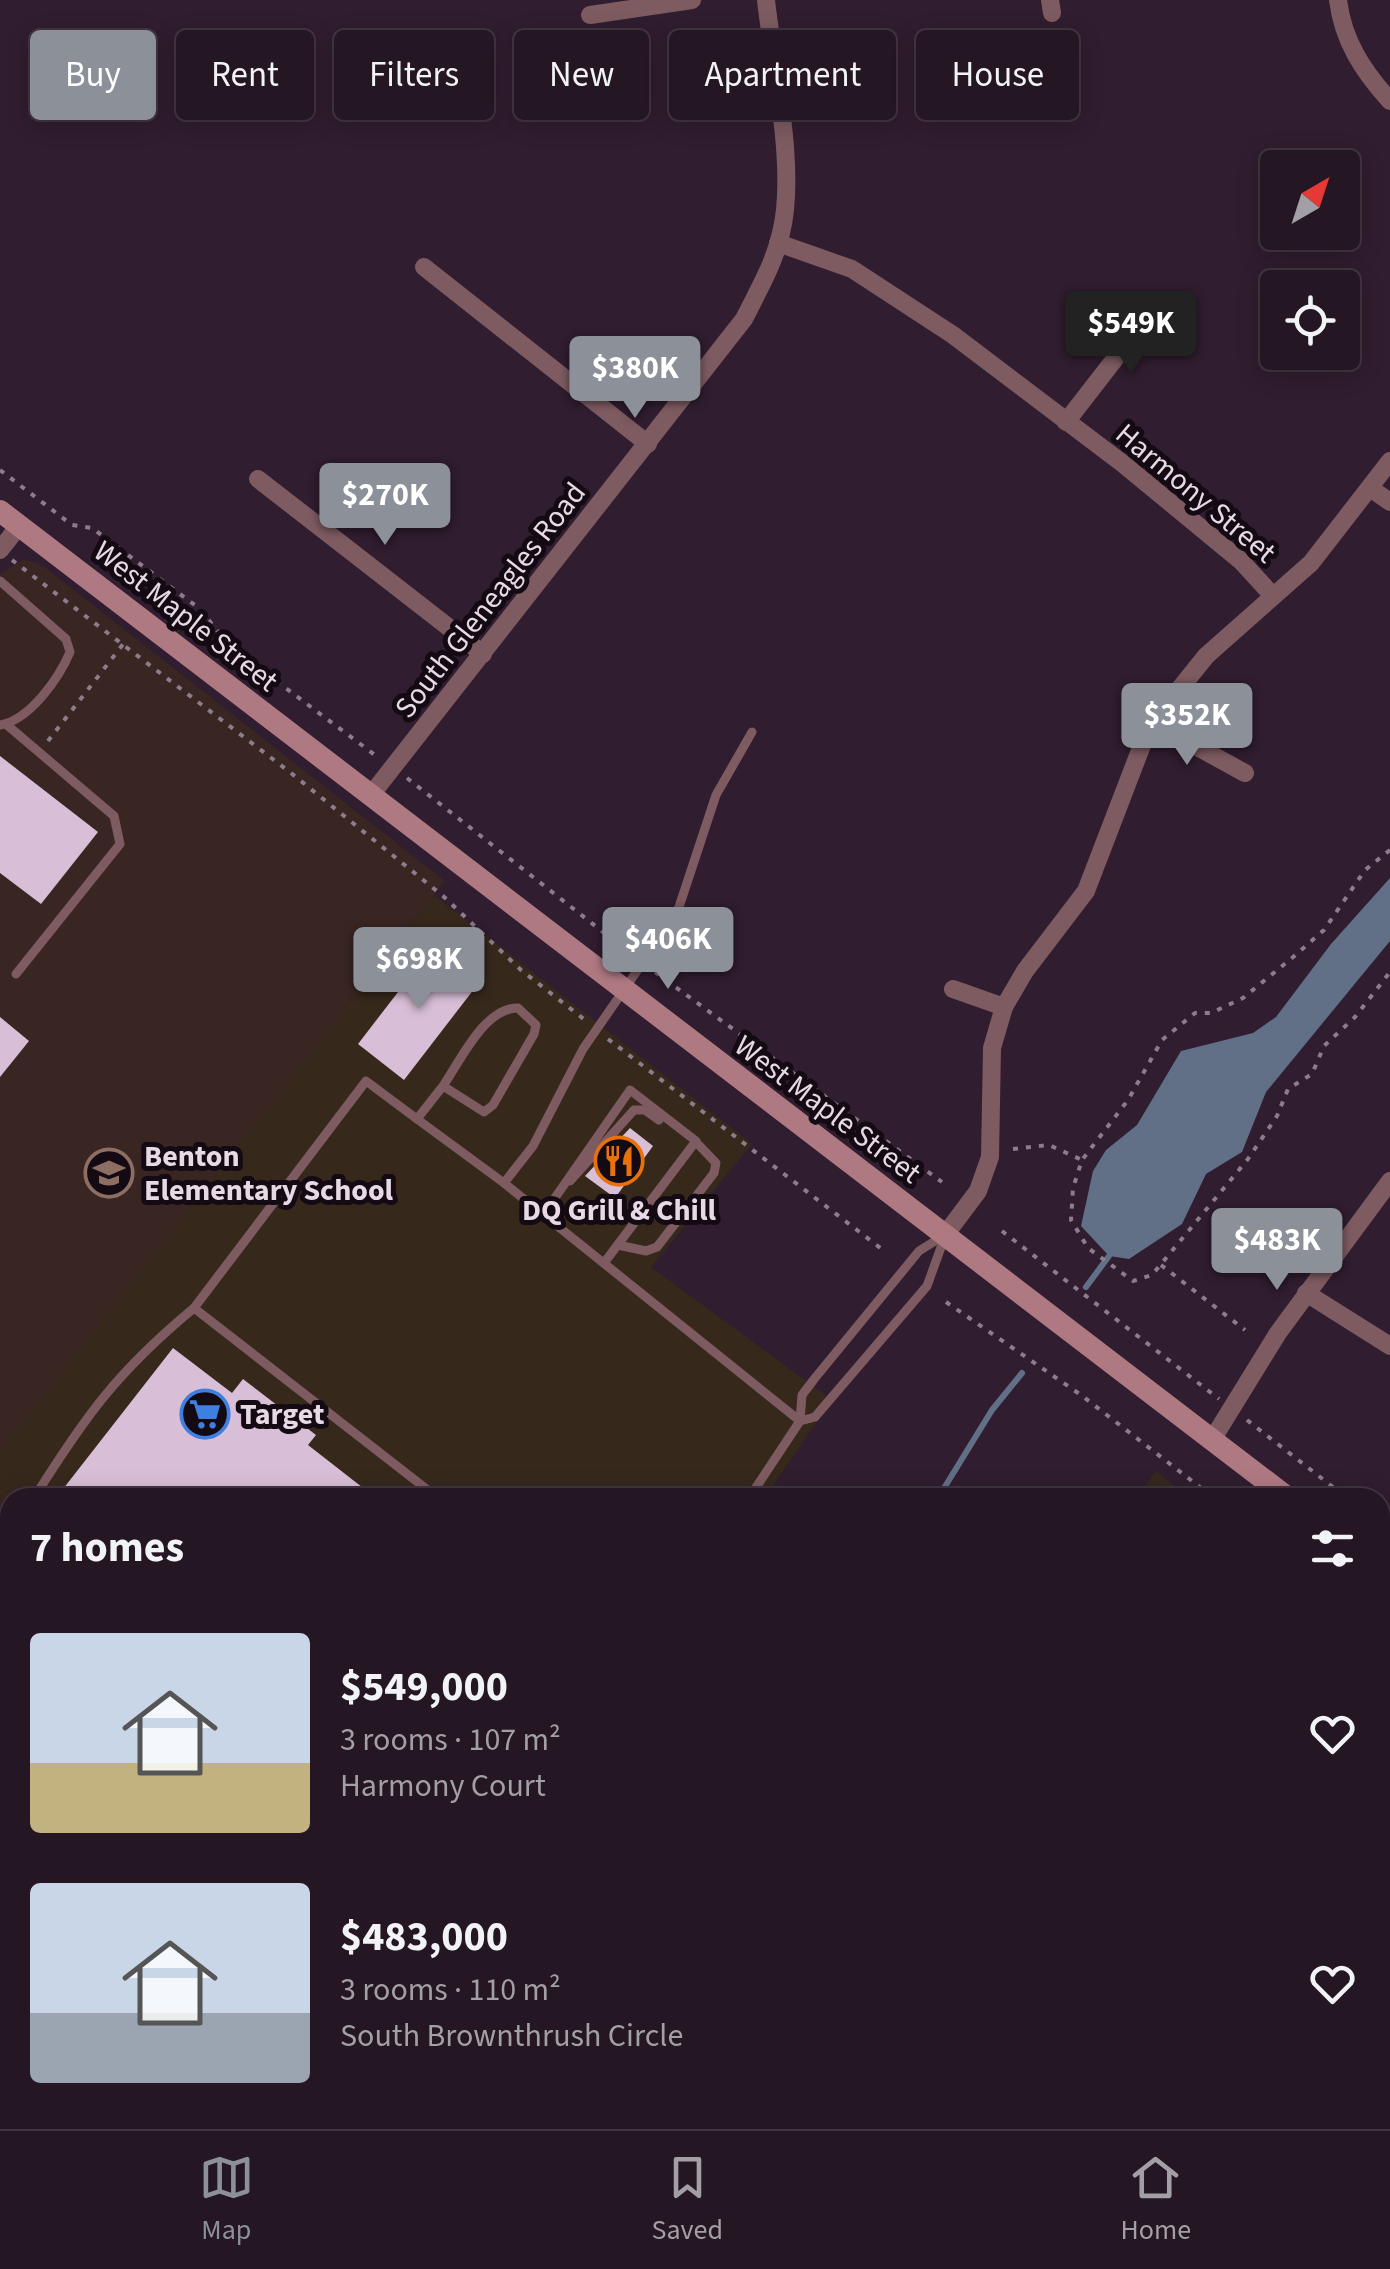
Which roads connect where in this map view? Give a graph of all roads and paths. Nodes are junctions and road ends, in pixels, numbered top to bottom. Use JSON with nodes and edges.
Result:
{"nodes":[{"id":1,"x":692,"y":0,"type":"edge"},
{"id":2,"x":766,"y":0,"type":"edge"},
{"id":3,"x":1338,"y":0,"type":"edge"},
{"id":4,"x":590,"y":14,"type":"dead end"},
{"id":5,"x":1390,"y":101,"type":"edge"},
{"id":6,"x":778,"y":243,"type":"junction"},
{"id":7,"x":424,"y":267,"type":"dead end"},
{"id":8,"x":1159,"y":302,"type":"dead end"},
{"id":9,"x":1066,"y":422,"type":"junction"},
{"id":10,"x":648,"y":444,"type":"junction"},
{"id":11,"x":1390,"y":461,"type":"edge"},
{"id":12,"x":0,"y":470,"type":"edge"},
{"id":13,"x":258,"y":479,"type":"dead end"},
{"id":14,"x":1370,"y":488,"type":"junction"},
{"id":15,"x":1390,"y":502,"type":"edge"},
{"id":16,"x":0,"y":511,"type":"edge"},
{"id":17,"x":19,"y":526,"type":"junction"},
{"id":18,"x":0,"y":551,"type":"edge"},
{"id":19,"x":0,"y":581,"type":"edge"},
{"id":20,"x":1273,"y":596,"type":"junction"},
{"id":21,"x":124,"y":644,"type":"junction"},
{"id":22,"x":482,"y":654,"type":"junction"},
{"id":23,"x":1152,"y":722,"type":"junction"},
{"id":24,"x":3,"y":725,"type":"edge"},
{"id":25,"x":752,"y":732,"type":"dead end"},
{"id":26,"x":48,"y":741,"type":"dead end"},
{"id":27,"x":392,"y":768,"type":"junction"},
{"id":28,"x":1245,"y":772,"type":"dead end"},
{"id":29,"x":371,"y":796,"type":"junction"},
{"id":30,"x":1390,"y":850,"type":"edge"},
{"id":31,"x":644,"y":964,"type":"junction"},
{"id":32,"x":1390,"y":972,"type":"edge"},
{"id":33,"x":16,"y":974,"type":"dead end"},
{"id":34,"x":954,"y":989,"type":"dead end"},
{"id":35,"x":626,"y":993,"type":"junction"},
{"id":36,"x":1004,"y":1007,"type":"junction"},
{"id":37,"x":597,"y":1030,"type":"junction"},
{"id":38,"x":443,"y":1086,"type":"junction"},
{"id":39,"x":417,"y":1119,"type":"junction"},
{"id":40,"x":696,"y":1141,"type":"junction"},
{"id":41,"x":1012,"y":1149,"type":"dead end"},
{"id":42,"x":1082,"y":1160,"type":"junction"},
{"id":43,"x":1390,"y":1181,"type":"edge"},
{"id":44,"x":942,"y":1182,"type":"dead end"},
{"id":45,"x":504,"y":1183,"type":"junction"},
{"id":46,"x":568,"y":1183,"type":"junction"},
{"id":47,"x":543,"y":1215,"type":"junction"},
{"id":48,"x":1002,"y":1230,"type":"dead end"},
{"id":49,"x":945,"y":1234,"type":"junction"},
{"id":50,"x":618,"y":1245,"type":"junction"},
{"id":51,"x":883,"y":1250,"type":"dead end"},
{"id":52,"x":604,"y":1263,"type":"junction"},
{"id":53,"x":1161,"y":1265,"type":"junction"},
{"id":54,"x":1306,"y":1294,"type":"junction"},
{"id":55,"x":946,"y":1302,"type":"dead end"},
{"id":56,"x":194,"y":1308,"type":"junction"},
{"id":57,"x":1244,"y":1330,"type":"dead end"},
{"id":58,"x":1390,"y":1346,"type":"edge"},
{"id":59,"x":1231,"y":1408,"type":"junction"},
{"id":60,"x":800,"y":1421,"type":"junction"},
{"id":61,"x":1212,"y":1440,"type":"junction"},
{"id":62,"x":40,"y":1488,"type":"edge"},
{"id":63,"x":425,"y":1488,"type":"edge"},
{"id":64,"x":756,"y":1488,"type":"edge"},
{"id":65,"x":1201,"y":1488,"type":"edge"},
{"id":66,"x":1275,"y":1488,"type":"edge"},
{"id":67,"x":1334,"y":1488,"type":"edge"}],
"edges":[{"from":1,"to":4,"type":"street"},
{"from":2,"to":6,"type":"street","name":"South Gleneagles Road"},
{"from":3,"to":5,"type":"street"},
{"from":6,"to":9,"type":"street","name":"Harmony Street"},
{"from":6,"to":10,"type":"street","name":"South Gleneagles Road"},
{"from":7,"to":10,"type":"street"},
{"from":8,"to":9,"type":"street"},
{"from":9,"to":20,"type":"street","name":"Harmony Street"},
{"from":10,"to":22,"type":"street","name":"South Gleneagles Road"},
{"from":11,"to":14,"type":"street"},
{"from":12,"to":27,"type":"path"},
{"from":13,"to":22,"type":"street"},
{"from":14,"to":15,"type":"street"},
{"from":14,"to":20,"type":"street"},
{"from":16,"to":17,"type":"main road","name":"West Maple Street"},
{"from":17,"to":18,"type":"street"},
{"from":17,"to":29,"type":"main road","name":"West Maple Street"},
{"from":18,"to":21,"type":"path"},
{"from":19,"to":24,"type":"lane"},
{"from":20,"to":23,"type":"street"},
{"from":21,"to":26,"type":"path"},
{"from":21,"to":37,"type":"path"},
{"from":22,"to":27,"type":"street","name":"South Gleneagles Road"},
{"from":23,"to":28,"type":"street"},
{"from":23,"to":36,"type":"street"},
{"from":24,"to":33,"type":"lane"},
{"from":25,"to":31,"type":"lane"},
{"from":27,"to":29,"type":"street","name":"South Gleneagles Road"},
{"from":27,"to":31,"type":"path"},
{"from":29,"to":35,"type":"main road","name":"West Maple Street"},
{"from":30,"to":42,"type":"path"},
{"from":31,"to":35,"type":"lane"},
{"from":31,"to":44,"type":"path"},
{"from":32,"to":53,"type":"path"},
{"from":34,"to":36,"type":"street"},
{"from":35,"to":37,"type":"lane"},
{"from":35,"to":49,"type":"main road","name":"West Maple Street"},
{"from":36,"to":49,"type":"street"},
{"from":37,"to":45,"type":"lane"},
{"from":37,"to":51,"type":"path"},
{"from":38,"to":38,"type":"lane"},
{"from":38,"to":39,"type":"lane"},
{"from":39,"to":45,"type":"lane"},
{"from":39,"to":56,"type":"lane"},
{"from":40,"to":46,"type":"lane"},
{"from":40,"to":46,"type":"lane"},
{"from":40,"to":50,"type":"lane"},
{"from":40,"to":50,"type":"lane"},
{"from":41,"to":42,"type":"path"},
{"from":42,"to":53,"type":"path"},
{"from":43,"to":54,"type":"street"},
{"from":45,"to":47,"type":"lane"},
{"from":46,"to":47,"type":"lane"},
{"from":47,"to":52,"type":"lane"},
{"from":48,"to":59,"type":"path"},
{"from":49,"to":60,"type":"lane"},
{"from":49,"to":60,"type":"lane"},
{"from":49,"to":61,"type":"main road","name":"West Maple Street"},
{"from":50,"to":52,"type":"lane"},
{"from":52,"to":60,"type":"lane"},
{"from":53,"to":57,"type":"path"},
{"from":54,"to":58,"type":"street"},
{"from":54,"to":59,"type":"street"},
{"from":55,"to":65,"type":"path"},
{"from":56,"to":62,"type":"lane"},
{"from":56,"to":63,"type":"lane"},
{"from":59,"to":61,"type":"street"},
{"from":59,"to":67,"type":"path"},
{"from":60,"to":64,"type":"lane"},
{"from":61,"to":66,"type":"main road","name":"West Maple Street"}]}
